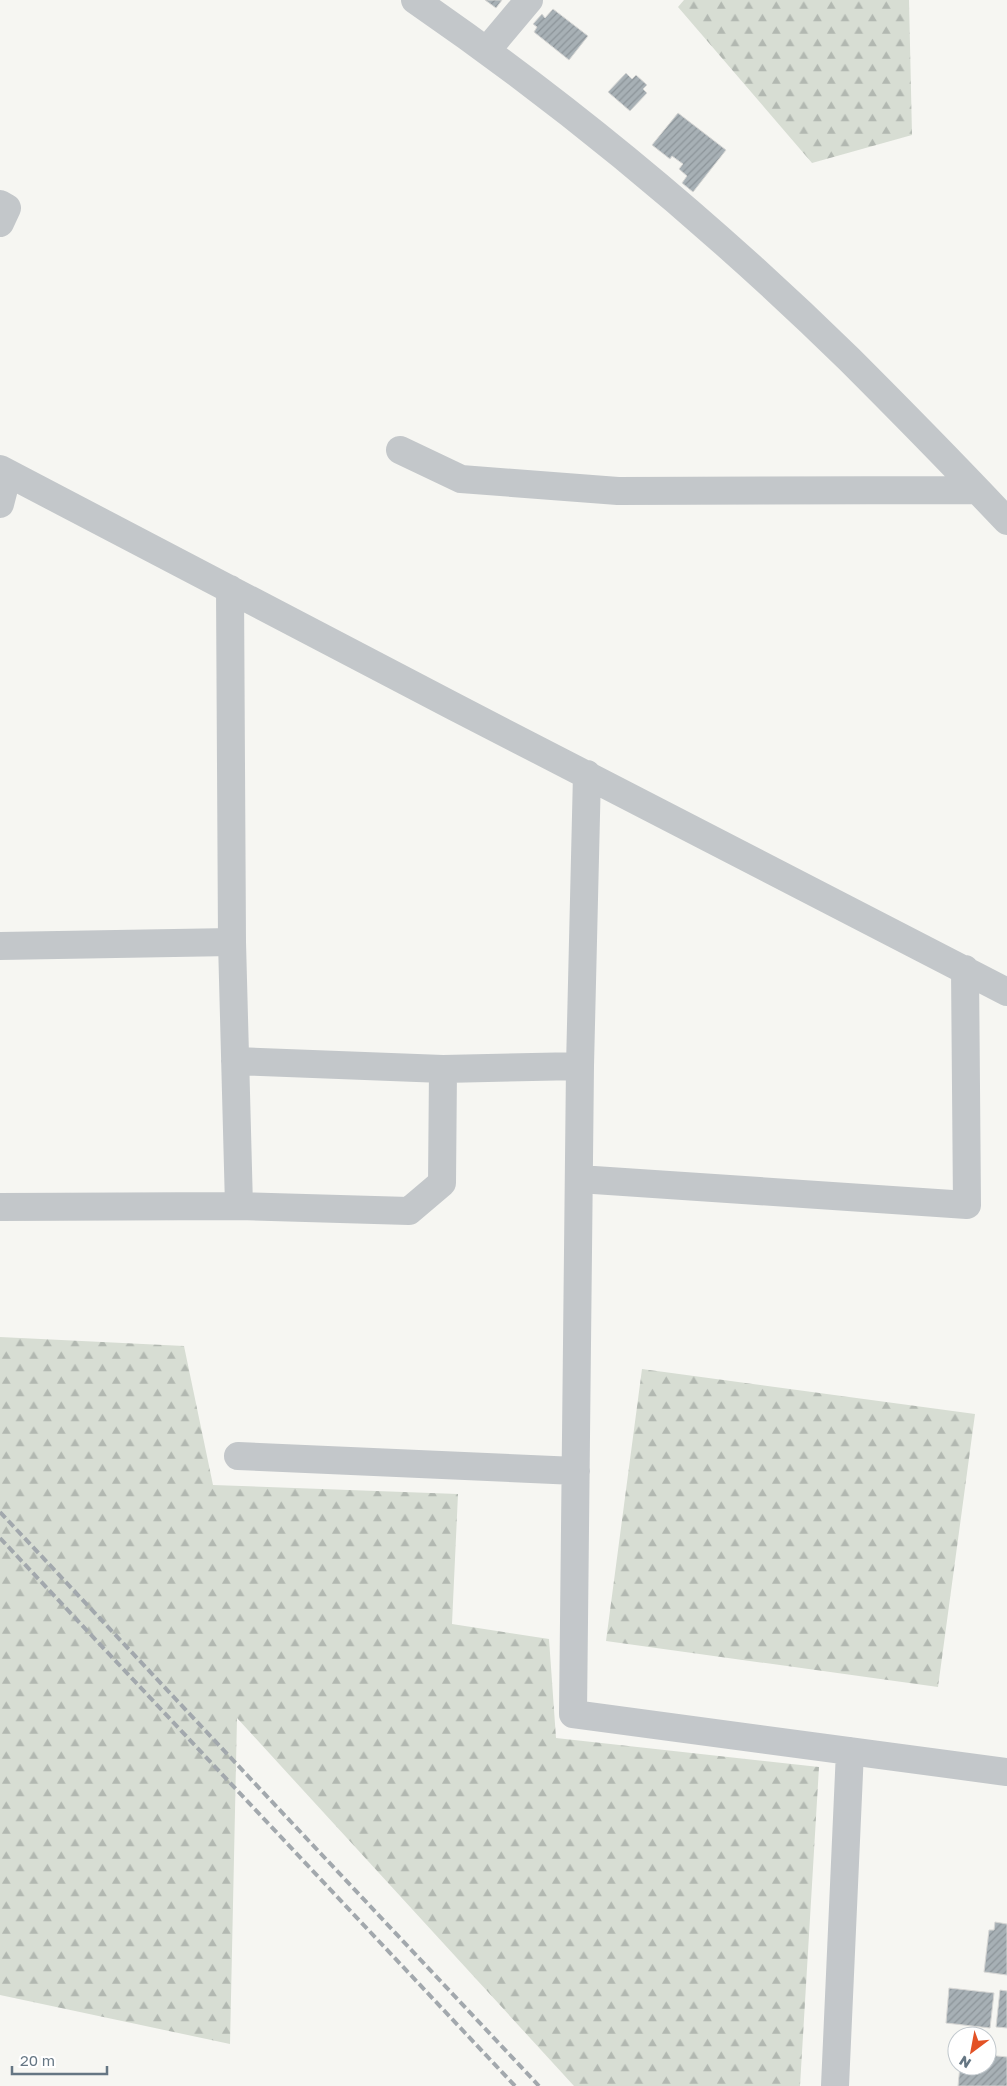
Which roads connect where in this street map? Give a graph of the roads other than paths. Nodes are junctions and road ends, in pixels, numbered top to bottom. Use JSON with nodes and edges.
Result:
{"nodes":[{"id":1,"x":415,"y":0,"type":"edge"},
{"id":2,"x":529,"y":0,"type":"edge"},
{"id":3,"x":487,"y":50,"type":"junction"},
{"id":4,"x":0,"y":204,"type":"edge"},
{"id":5,"x":0,"y":223,"type":"edge"},
{"id":6,"x":400,"y":450,"type":"dead end"},
{"id":7,"x":4,"y":471,"type":"edge"},
{"id":8,"x":977,"y":490,"type":"junction"},
{"id":9,"x":0,"y":504,"type":"edge"},
{"id":10,"x":1007,"y":520,"type":"edge"},
{"id":11,"x":230,"y":589,"type":"junction"},
{"id":12,"x":587,"y":774,"type":"junction"},
{"id":13,"x":232,"y":942,"type":"junction"},
{"id":14,"x":0,"y":946,"type":"edge"},
{"id":15,"x":965,"y":969,"type":"junction"},
{"id":16,"x":1007,"y":992,"type":"edge"},
{"id":17,"x":235,"y":1061,"type":"junction"},
{"id":18,"x":580,"y":1066,"type":"junction"},
{"id":19,"x":443,"y":1069,"type":"junction"},
{"id":20,"x":579,"y":1179,"type":"junction"},
{"id":21,"x":239,"y":1206,"type":"junction"},
{"id":22,"x":0,"y":1207,"type":"edge"},
{"id":23,"x":238,"y":1456,"type":"dead end"},
{"id":24,"x":576,"y":1471,"type":"junction"},
{"id":25,"x":850,"y":1751,"type":"junction"},
{"id":26,"x":1007,"y":1772,"type":"edge"},
{"id":27,"x":835,"y":2086,"type":"edge"}],
"edges":[{"from":1,"to":3,"type":"street"},
{"from":2,"to":3,"type":"street"},
{"from":3,"to":8,"type":"street"},
{"from":4,"to":5,"type":"street"},
{"from":6,"to":8,"type":"street"},
{"from":7,"to":9,"type":"street"},
{"from":7,"to":11,"type":"street"},
{"from":8,"to":10,"type":"street"},
{"from":11,"to":12,"type":"street"},
{"from":11,"to":13,"type":"street"},
{"from":12,"to":15,"type":"street"},
{"from":12,"to":18,"type":"street"},
{"from":13,"to":14,"type":"street"},
{"from":13,"to":17,"type":"street"},
{"from":15,"to":16,"type":"street"},
{"from":15,"to":20,"type":"street"},
{"from":17,"to":19,"type":"street"},
{"from":17,"to":21,"type":"street"},
{"from":18,"to":19,"type":"street"},
{"from":18,"to":20,"type":"street"},
{"from":19,"to":21,"type":"street"},
{"from":20,"to":24,"type":"street"},
{"from":21,"to":22,"type":"street"},
{"from":23,"to":24,"type":"street"},
{"from":24,"to":25,"type":"street"},
{"from":25,"to":26,"type":"street"},
{"from":25,"to":27,"type":"street"}]}
